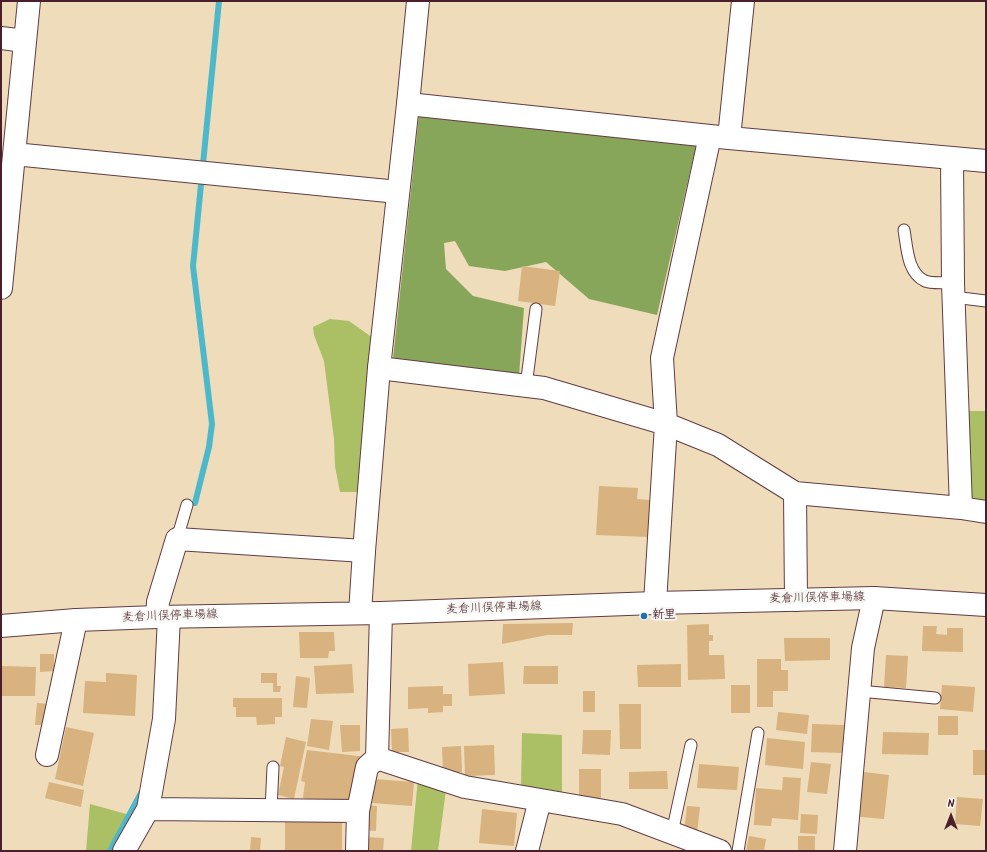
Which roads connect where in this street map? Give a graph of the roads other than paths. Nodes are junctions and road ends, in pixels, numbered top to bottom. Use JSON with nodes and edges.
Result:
{"nodes":[{"id":1,"x":29,"y":1,"type":"edge"},
{"id":2,"x":418,"y":1,"type":"edge"},
{"id":3,"x":743,"y":1,"type":"edge"},
{"id":4,"x":1,"y":38,"type":"edge"},
{"id":5,"x":25,"y":41,"type":"junction"},
{"id":6,"x":408,"y":104,"type":"junction"},
{"id":7,"x":720,"y":137,"type":"junction"},
{"id":8,"x":10,"y":142,"type":"edge"},
{"id":9,"x":952,"y":158,"type":"junction"},
{"id":10,"x":986,"y":161,"type":"edge"},
{"id":11,"x":398,"y":192,"type":"junction"},
{"id":12,"x":904,"y":230,"type":"dead end"},
{"id":13,"x":1,"y":288,"type":"edge"},
{"id":14,"x":953,"y":290,"type":"junction"},
{"id":15,"x":986,"y":301,"type":"edge"},
{"id":16,"x":536,"y":309,"type":"dead end"},
{"id":17,"x":379,"y":368,"type":"junction"},
{"id":18,"x":526,"y":386,"type":"junction"},
{"id":19,"x":666,"y":424,"type":"junction"},
{"id":20,"x":795,"y":493,"type":"junction"},
{"id":21,"x":187,"y":505,"type":"dead end"},
{"id":22,"x":962,"y":508,"type":"junction"},
{"id":23,"x":986,"y":512,"type":"edge"},
{"id":24,"x":177,"y":539,"type":"junction"},
{"id":25,"x":364,"y":551,"type":"junction"},
{"id":26,"x":874,"y":598,"type":"junction"},
{"id":27,"x":796,"y":600,"type":"junction"},
{"id":28,"x":655,"y":603,"type":"junction"},
{"id":29,"x":986,"y":605,"type":"edge"},
{"id":30,"x":370,"y":613,"type":"junction"},
{"id":31,"x":163,"y":617,"type":"junction"},
{"id":32,"x":76,"y":620,"type":"junction"},
{"id":33,"x":1,"y":626,"type":"edge"},
{"id":34,"x":859,"y":691,"type":"junction"},
{"id":35,"x":935,"y":698,"type":"dead end"},
{"id":36,"x":758,"y":733,"type":"dead end"},
{"id":37,"x":691,"y":745,"type":"dead end"},
{"id":38,"x":47,"y":755,"type":"dead end"},
{"id":39,"x":377,"y":758,"type":"junction"},
{"id":40,"x":273,"y":767,"type":"dead end"},
{"id":41,"x":540,"y":800,"type":"junction"},
{"id":42,"x":148,"y":808,"type":"junction"},
{"id":43,"x":271,"y":810,"type":"junction"},
{"id":44,"x":358,"y":811,"type":"junction"},
{"id":45,"x":672,"y":833,"type":"junction"},
{"id":46,"x":714,"y":850,"type":"edge"},
{"id":47,"x":124,"y":851,"type":"edge"},
{"id":48,"x":357,"y":851,"type":"edge"},
{"id":49,"x":527,"y":851,"type":"edge"},
{"id":50,"x":738,"y":851,"type":"edge"},
{"id":51,"x":845,"y":851,"type":"edge"}],
"edges":[{"from":1,"to":5,"type":"street"},
{"from":2,"to":6,"type":"street"},
{"from":3,"to":7,"type":"street"},
{"from":4,"to":5,"type":"street"},
{"from":5,"to":8,"type":"street"},
{"from":6,"to":7,"type":"street"},
{"from":6,"to":11,"type":"street"},
{"from":7,"to":9,"type":"street"},
{"from":7,"to":19,"type":"street"},
{"from":8,"to":11,"type":"street"},
{"from":8,"to":13,"type":"street"},
{"from":9,"to":10,"type":"street"},
{"from":9,"to":14,"type":"street"},
{"from":11,"to":17,"type":"street"},
{"from":12,"to":14,"type":"lane"},
{"from":14,"to":15,"type":"lane"},
{"from":14,"to":22,"type":"street"},
{"from":16,"to":18,"type":"lane"},
{"from":17,"to":18,"type":"street"},
{"from":17,"to":25,"type":"street"},
{"from":18,"to":19,"type":"street"},
{"from":19,"to":20,"type":"street"},
{"from":19,"to":28,"type":"street"},
{"from":20,"to":22,"type":"street"},
{"from":20,"to":27,"type":"street"},
{"from":21,"to":24,"type":"lane"},
{"from":22,"to":23,"type":"street"},
{"from":24,"to":25,"type":"street"},
{"from":24,"to":31,"type":"street"},
{"from":25,"to":30,"type":"street"},
{"from":26,"to":27,"type":"street","name":"麦倉川俣停車場線"},
{"from":26,"to":29,"type":"street","name":"麦倉川俣停車場線"},
{"from":26,"to":34,"type":"street"},
{"from":27,"to":28,"type":"street","name":"麦倉川俣停車場線"},
{"from":28,"to":30,"type":"street","name":"麦倉川俣停車場線"},
{"from":30,"to":31,"type":"street","name":"麦倉川俣停車場線"},
{"from":30,"to":39,"type":"street"},
{"from":31,"to":32,"type":"street","name":"麦倉川俣停車場線"},
{"from":31,"to":42,"type":"street"},
{"from":32,"to":33,"type":"street","name":"麦倉川俣停車場線"},
{"from":32,"to":38,"type":"street"},
{"from":34,"to":35,"type":"lane"},
{"from":34,"to":51,"type":"street"},
{"from":36,"to":50,"type":"lane"},
{"from":37,"to":45,"type":"lane"},
{"from":39,"to":41,"type":"street"},
{"from":39,"to":44,"type":"street"},
{"from":40,"to":43,"type":"lane"},
{"from":41,"to":45,"type":"street"},
{"from":41,"to":49,"type":"street"},
{"from":42,"to":43,"type":"street"},
{"from":42,"to":47,"type":"street"},
{"from":43,"to":44,"type":"street"},
{"from":44,"to":48,"type":"street"},
{"from":45,"to":46,"type":"street"}]}
